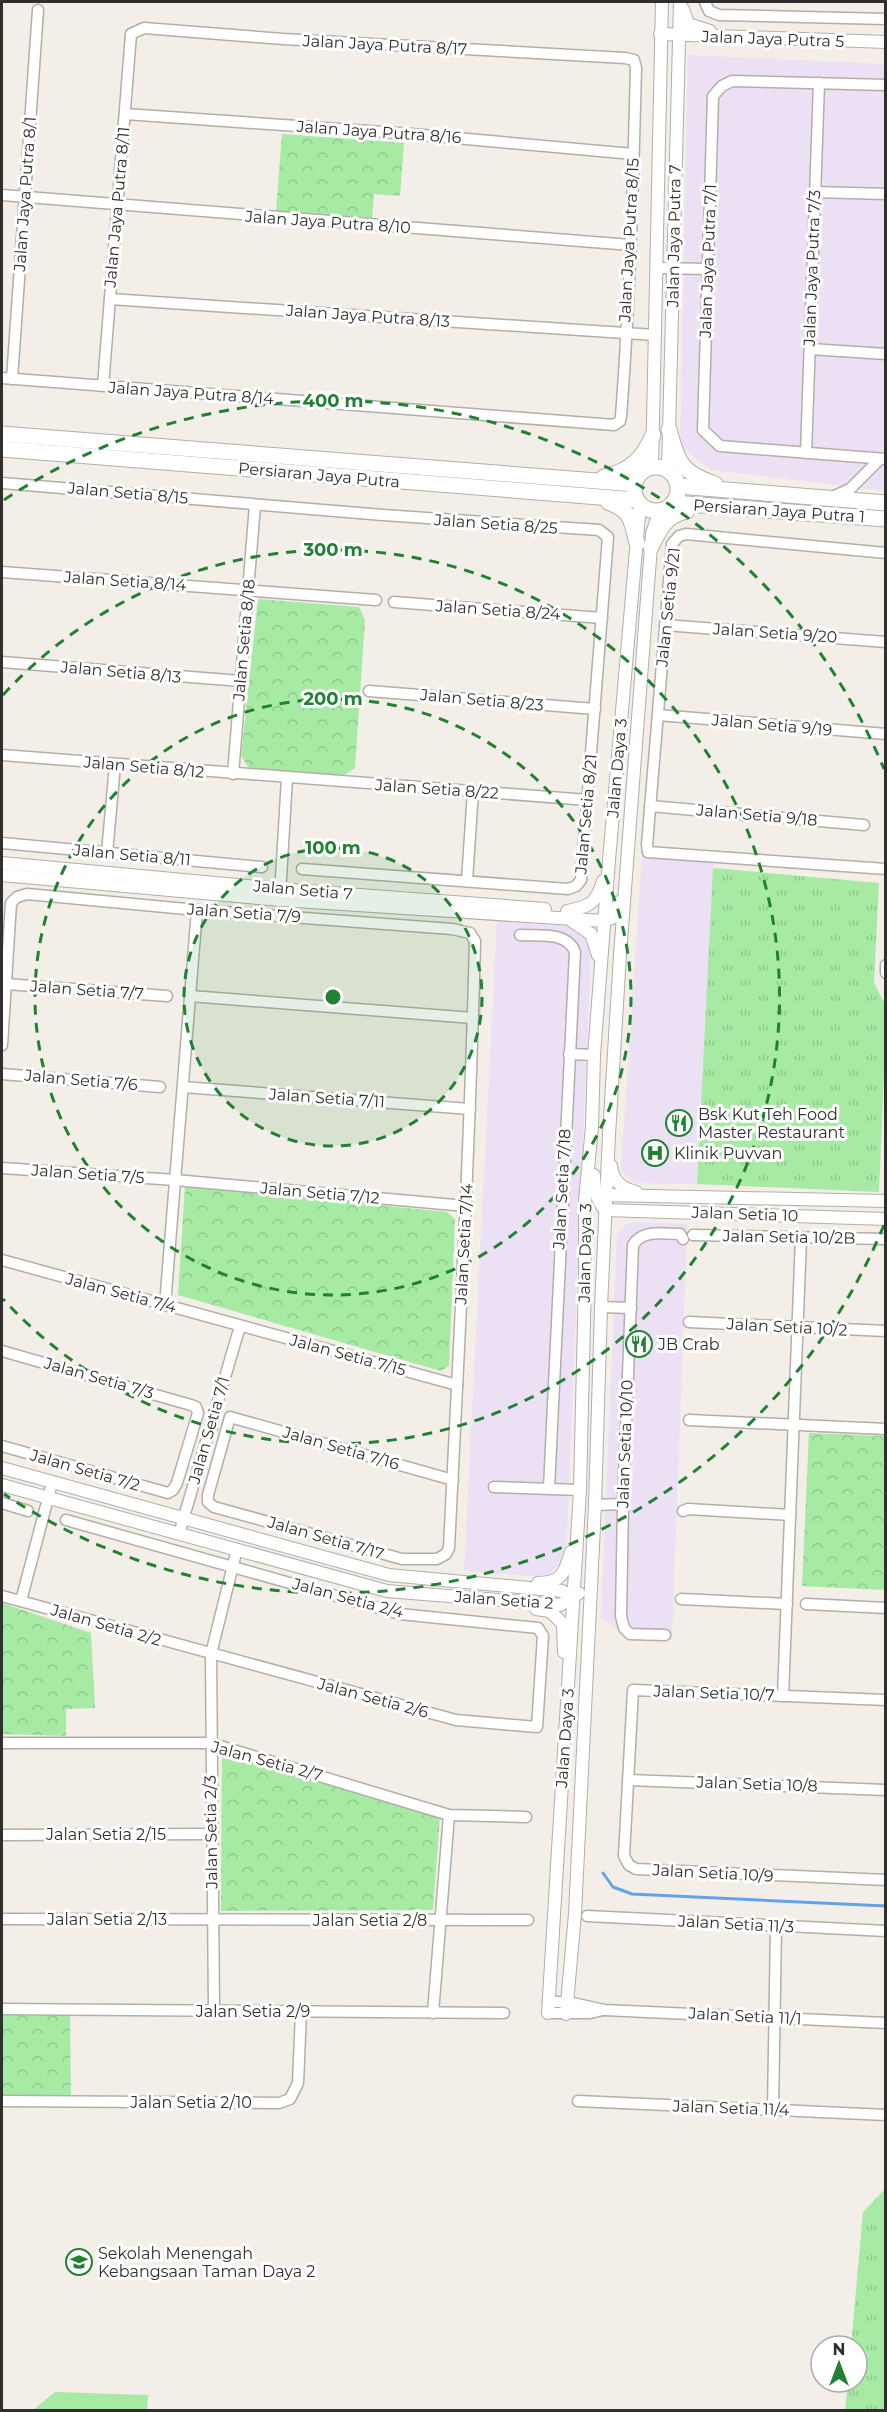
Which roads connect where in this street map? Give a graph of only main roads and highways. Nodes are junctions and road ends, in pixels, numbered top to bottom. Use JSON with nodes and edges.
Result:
{"nodes":[{"id":1,"x":669,"y":429,"type":"road end"},
{"id":2,"x":2,"y":434,"type":"edge"},
{"id":3,"x":653,"y":435,"type":"road end"},
{"id":4,"x":2,"y":449,"type":"edge"},
{"id":5,"x":593,"y":481,"type":"junction"},
{"id":6,"x":635,"y":484,"type":"junction"},
{"id":7,"x":678,"y":486,"type":"junction"},
{"id":8,"x":734,"y":491,"type":"junction"},
{"id":9,"x":595,"y":497,"type":"junction"},
{"id":10,"x":639,"y":502,"type":"junction"},
{"id":11,"x":885,"y":503,"type":"edge"},
{"id":12,"x":716,"y":506,"type":"junction"},
{"id":13,"x":666,"y":507,"type":"junction"},
{"id":14,"x":885,"y":519,"type":"edge"}],
"edges":[{"from":1,"to":8,"type":"main road"},
{"from":2,"to":5,"type":"main road","name":"Persiaran Jaya Putra"},
{"from":3,"to":5,"type":"main road"},
{"from":4,"to":9,"type":"main road","name":"Persiaran Jaya Putra"},
{"from":5,"to":6,"type":"main road","name":"Persiaran Jaya Putra"},
{"from":6,"to":7,"type":"main road","name":"Persiaran Jaya Putra 1"},
{"from":6,"to":10,"type":"main road"},
{"from":7,"to":8,"type":"main road","name":"Persiaran Jaya Putra 1"},
{"from":7,"to":13,"type":"main road","name":"Persiaran Jaya Putra 1"},
{"from":8,"to":11,"type":"main road","name":"Persiaran Jaya Putra 1"},
{"from":9,"to":10,"type":"main road","name":"Persiaran Jaya Putra"},
{"from":9,"to":12,"type":"main road"},
{"from":10,"to":13,"type":"main road","name":"Persiaran Jaya Putra 1"},
{"from":12,"to":13,"type":"main road","name":"Persiaran Jaya Putra 1"},
{"from":12,"to":14,"type":"main road","name":"Persiaran Jaya Putra 1"}]}
